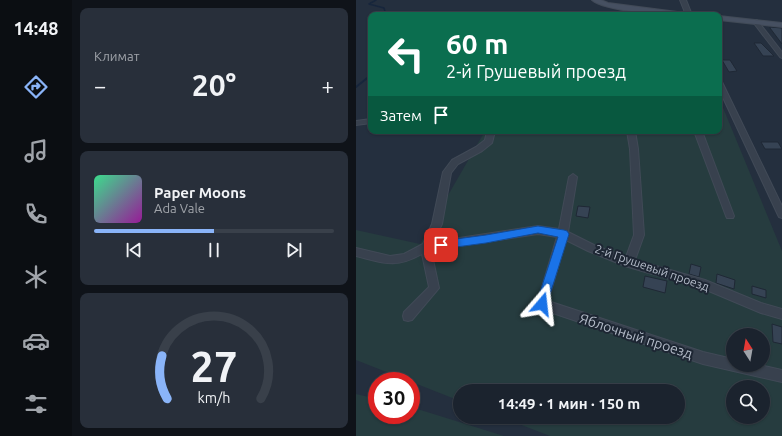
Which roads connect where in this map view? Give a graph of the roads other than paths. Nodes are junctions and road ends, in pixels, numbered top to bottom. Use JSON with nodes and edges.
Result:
{"nodes":[{"id":1,"x":596,"y":0,"type":"edge"},
{"id":2,"x":683,"y":0,"type":"edge"},
{"id":3,"x":662,"y":12,"type":"edge"},
{"id":4,"x":687,"y":12,"type":"edge"},
{"id":5,"x":722,"y":18,"type":"edge"},
{"id":6,"x":755,"y":21,"type":"junction"},
{"id":7,"x":782,"y":25,"type":"edge"},
{"id":8,"x":782,"y":56,"type":"edge"},
{"id":9,"x":722,"y":88,"type":"edge"},
{"id":10,"x":368,"y":121,"type":"edge"},
{"id":11,"x":356,"y":123,"type":"edge"},
{"id":12,"x":490,"y":134,"type":"edge"},
{"id":13,"x":632,"y":134,"type":"edge"},
{"id":14,"x":699,"y":134,"type":"edge"},
{"id":15,"x":573,"y":177,"type":"dead end"},
{"id":16,"x":782,"y":215,"type":"edge"},
{"id":17,"x":730,"y":216,"type":"dead end"},
{"id":18,"x":564,"y":234,"type":"junction"},
{"id":19,"x":426,"y":247,"type":"junction"},
{"id":20,"x":356,"y":252,"type":"edge"},
{"id":21,"x":629,"y":263,"type":"junction"},
{"id":22,"x":782,"y":314,"type":"edge"},
{"id":23,"x":408,"y":316,"type":"dead end"},
{"id":24,"x":726,"y":363,"type":"edge"},
{"id":25,"x":765,"y":372,"type":"edge"},
{"id":26,"x":782,"y":376,"type":"edge"}],
"edges":[{"from":1,"to":3,"type":"main road"},
{"from":2,"to":4,"type":"street"},
{"from":5,"to":6,"type":"main road"},
{"from":6,"to":7,"type":"main road"},
{"from":6,"to":8,"type":"street"},
{"from":9,"to":16,"type":"street"},
{"from":10,"to":11,"type":"street"},
{"from":12,"to":19,"type":"street"},
{"from":13,"to":21,"type":"street"},
{"from":14,"to":17,"type":"street"},
{"from":15,"to":18,"type":"street"},
{"from":18,"to":19,"type":"street","name":"2-й Грушевый проезд"},
{"from":18,"to":21,"type":"street","name":"2-й Грушевый проезд"},
{"from":18,"to":24,"type":"street","name":"Яблочный проезд"},
{"from":19,"to":20,"type":"street"},
{"from":19,"to":23,"type":"street"},
{"from":21,"to":22,"type":"street","name":"2-й Грушевый проезд"},
{"from":25,"to":26,"type":"street","name":"Яблочный проезд"}]}
